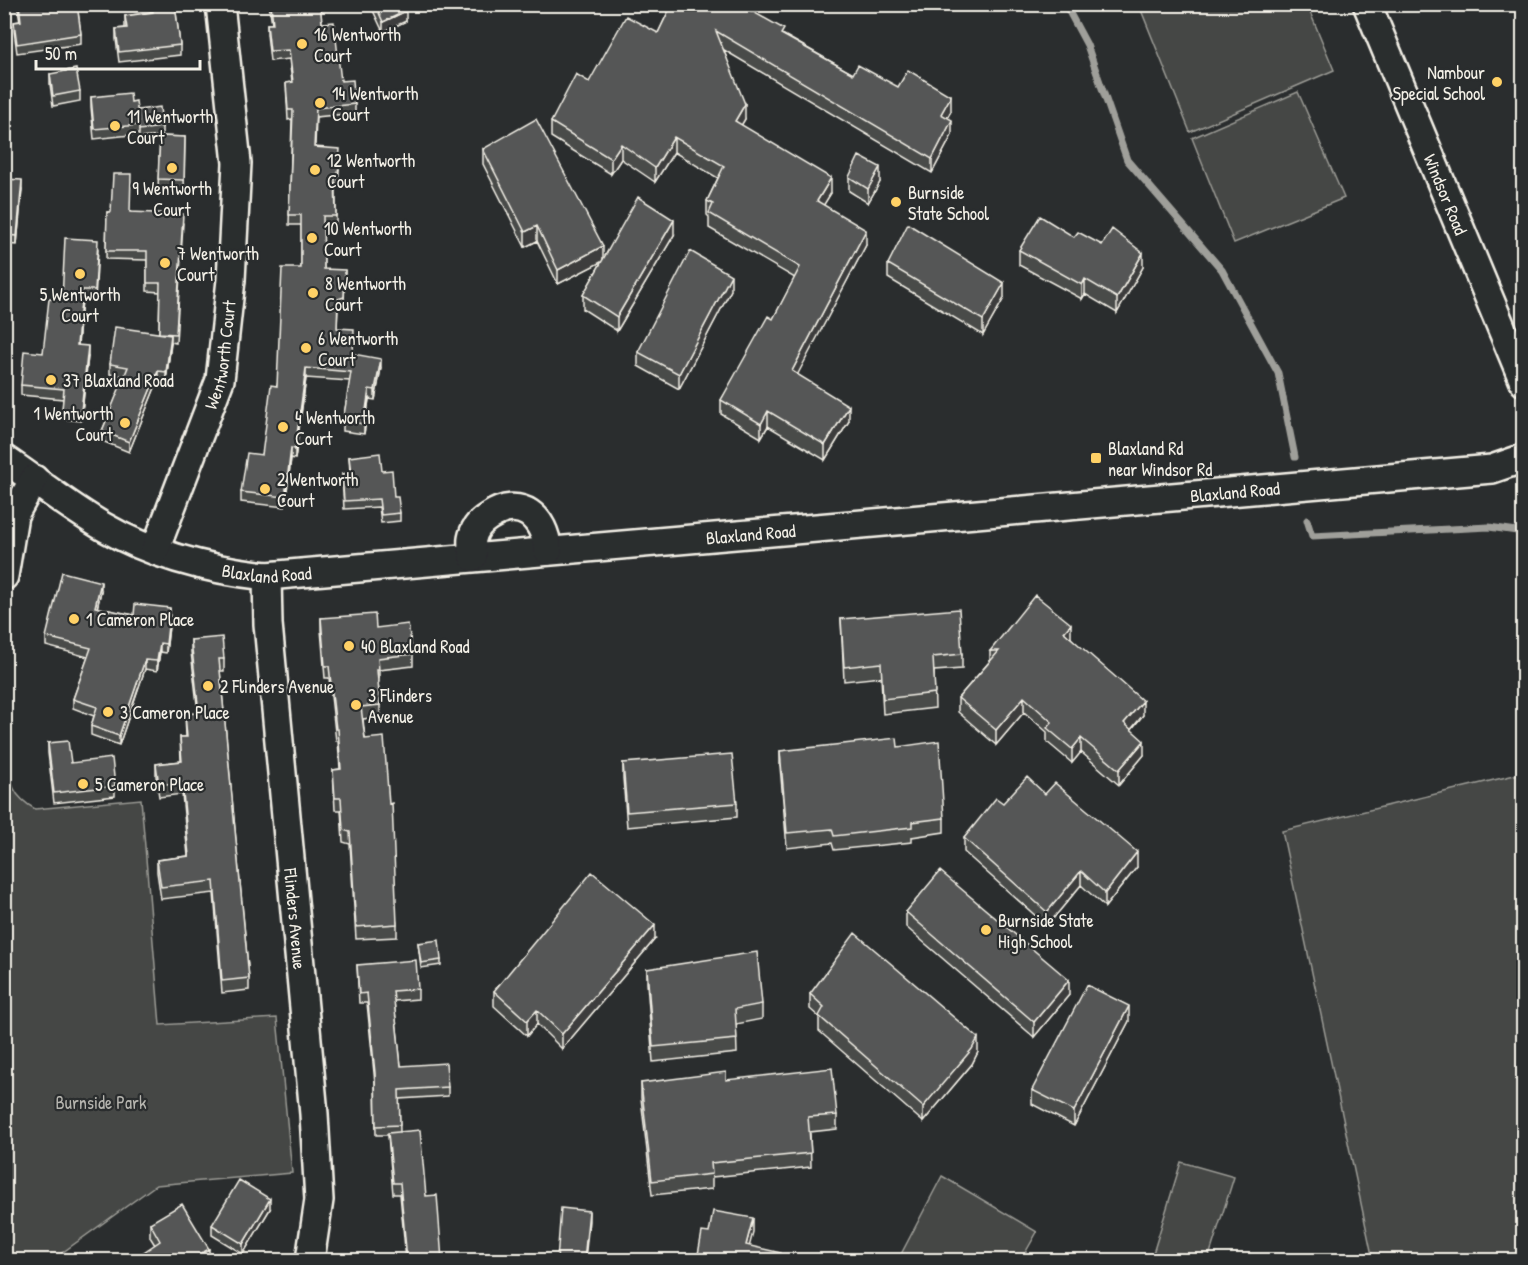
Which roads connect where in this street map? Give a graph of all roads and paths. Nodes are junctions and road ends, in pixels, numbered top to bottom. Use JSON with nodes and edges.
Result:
{"nodes":[{"id":1,"x":220,"y":4,"type":"edge"},
{"id":2,"x":1367,"y":4,"type":"edge"},
{"id":3,"x":1524,"y":382,"type":"edge"},
{"id":4,"x":1524,"y":458,"type":"edge"},
{"id":5,"x":4,"y":459,"type":"edge"},
{"id":6,"x":34,"y":479,"type":"junction"},
{"id":7,"x":155,"y":550,"type":"junction"},
{"id":8,"x":548,"y":551,"type":"junction"},
{"id":9,"x":473,"y":557,"type":"junction"},
{"id":10,"x":4,"y":576,"type":"edge"},
{"id":11,"x":267,"y":576,"type":"junction"},
{"id":12,"x":310,"y":1260,"type":"edge"}],
"edges":[{"from":1,"to":7,"type":"street","name":"Wentworth Court"},
{"from":2,"to":3,"type":"street","name":"Windsor Road"},
{"from":4,"to":8,"type":"street","name":"Blaxland Road"},
{"from":5,"to":6,"type":"street","name":"Blaxland Road"},
{"from":6,"to":7,"type":"street","name":"Blaxland Road"},
{"from":6,"to":10,"type":"street"},
{"from":7,"to":11,"type":"street","name":"Blaxland Road"},
{"from":8,"to":9,"type":"street","name":"Blaxland Road"},
{"from":8,"to":9,"type":"street"},
{"from":9,"to":11,"type":"street","name":"Blaxland Road"},
{"from":11,"to":12,"type":"street","name":"Flinders Avenue"}]}
